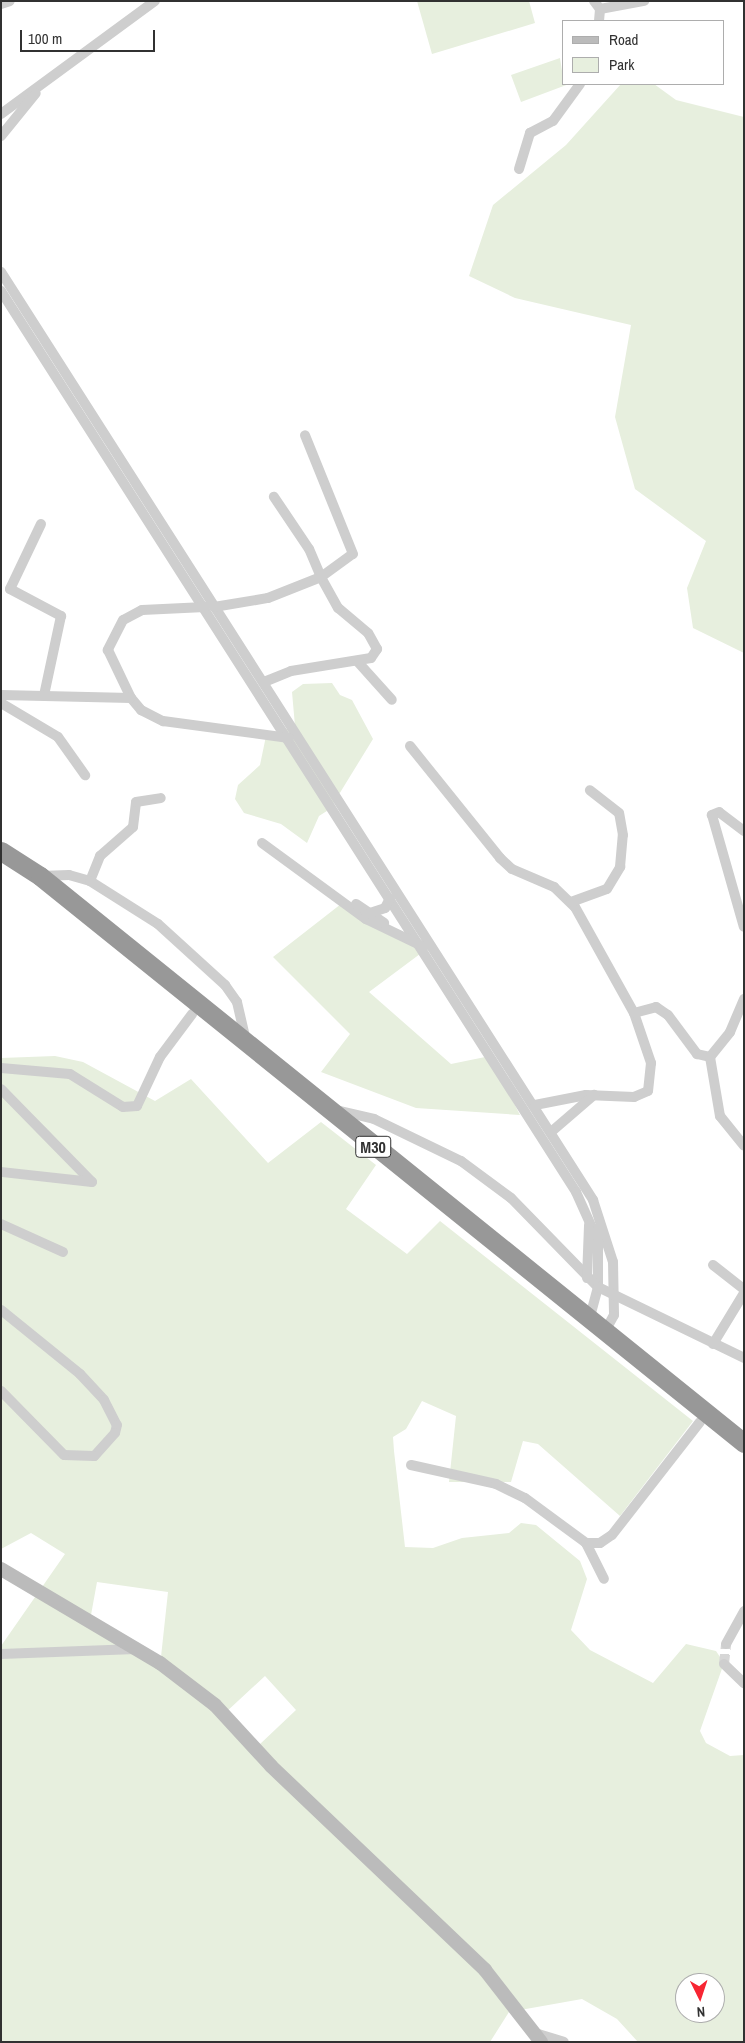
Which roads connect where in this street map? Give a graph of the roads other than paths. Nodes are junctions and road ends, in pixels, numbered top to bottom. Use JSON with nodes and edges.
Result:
{"nodes":[{"id":1,"x":10,"y":1,"type":"edge"},
{"id":2,"x":155,"y":1,"type":"edge"},
{"id":3,"x":644,"y":1,"type":"edge"},
{"id":4,"x":1,"y":4,"type":"edge"},
{"id":5,"x":597,"y":5,"type":"edge"},
{"id":6,"x":598,"y":20,"type":"edge"},
{"id":7,"x":579,"y":85,"type":"edge"},
{"id":8,"x":38,"y":90,"type":"junction"},
{"id":9,"x":1,"y":114,"type":"edge"},
{"id":10,"x":1,"y":136,"type":"edge"},
{"id":11,"x":518,"y":169,"type":"dead end"},
{"id":12,"x":1,"y":272,"type":"edge"},
{"id":13,"x":1,"y":291,"type":"edge"},
{"id":14,"x":47,"y":353,"type":"junction"},
{"id":15,"x":305,"y":435,"type":"dead end"},
{"id":16,"x":274,"y":498,"type":"dead end"},
{"id":17,"x":41,"y":524,"type":"dead end"},
{"id":18,"x":321,"y":577,"type":"junction"},
{"id":19,"x":210,"y":607,"type":"junction"},
{"id":20,"x":357,"y":661,"type":"junction"},
{"id":21,"x":264,"y":682,"type":"junction"},
{"id":22,"x":1,"y":695,"type":"edge"},
{"id":23,"x":44,"y":696,"type":"junction"},
{"id":24,"x":131,"y":698,"type":"junction"},
{"id":25,"x":392,"y":700,"type":"dead end"},
{"id":26,"x":1,"y":703,"type":"edge"},
{"id":27,"x":273,"y":704,"type":"junction"},
{"id":28,"x":289,"y":738,"type":"junction"},
{"id":29,"x":410,"y":746,"type":"dead end"},
{"id":30,"x":85,"y":775,"type":"dead end"},
{"id":31,"x":590,"y":790,"type":"dead end"},
{"id":32,"x":161,"y":798,"type":"dead end"},
{"id":33,"x":744,"y":831,"type":"edge"},
{"id":34,"x":262,"y":843,"type":"dead end"},
{"id":35,"x":1,"y":851,"type":"edge"},
{"id":36,"x":1,"y":864,"type":"edge"},
{"id":37,"x":40,"y":876,"type":"junction"},
{"id":38,"x":90,"y":881,"type":"junction"},
{"id":39,"x":336,"y":896,"type":"junction"},
{"id":40,"x":390,"y":898,"type":"junction"},
{"id":41,"x":571,"y":902,"type":"junction"},
{"id":42,"x":370,"y":913,"type":"junction"},
{"id":43,"x":744,"y":927,"type":"edge"},
{"id":44,"x":425,"y":944,"type":"junction"},
{"id":45,"x":149,"y":973,"type":"junction"},
{"id":46,"x":744,"y":999,"type":"edge"},
{"id":47,"x":634,"y":1013,"type":"junction"},
{"id":48,"x":192,"y":1014,"type":"junction"},
{"id":49,"x":248,"y":1048,"type":"junction"},
{"id":50,"x":710,"y":1057,"type":"junction"},
{"id":51,"x":1,"y":1068,"type":"edge"},
{"id":52,"x":1,"y":1090,"type":"edge"},
{"id":53,"x":594,"y":1095,"type":"junction"},
{"id":54,"x":534,"y":1105,"type":"junction"},
{"id":55,"x":326,"y":1109,"type":"junction"},
{"id":56,"x":551,"y":1132,"type":"junction"},
{"id":57,"x":744,"y":1146,"type":"edge"},
{"id":58,"x":1,"y":1172,"type":"edge"},
{"id":59,"x":589,"y":1216,"type":"junction"},
{"id":60,"x":1,"y":1224,"type":"edge"},
{"id":61,"x":63,"y":1252,"type":"dead end"},
{"id":62,"x":713,"y":1265,"type":"dead end"},
{"id":63,"x":588,"y":1278,"type":"junction"},
{"id":64,"x":598,"y":1287,"type":"junction"},
{"id":65,"x":744,"y":1289,"type":"edge"},
{"id":66,"x":744,"y":1293,"type":"edge"},
{"id":67,"x":615,"y":1295,"type":"junction"},
{"id":68,"x":1,"y":1310,"type":"edge"},
{"id":69,"x":588,"y":1322,"type":"junction"},
{"id":70,"x":604,"y":1333,"type":"junction"},
{"id":71,"x":713,"y":1344,"type":"junction"},
{"id":72,"x":744,"y":1358,"type":"edge"},
{"id":73,"x":1,"y":1392,"type":"edge"},
{"id":74,"x":700,"y":1422,"type":"junction"},
{"id":75,"x":744,"y":1444,"type":"edge"},
{"id":76,"x":744,"y":1456,"type":"edge"},
{"id":77,"x":410,"y":1465,"type":"dead end"},
{"id":78,"x":586,"y":1543,"type":"junction"},
{"id":79,"x":1,"y":1569,"type":"edge"},
{"id":80,"x":604,"y":1579,"type":"dead end"},
{"id":81,"x":744,"y":1611,"type":"edge"},
{"id":82,"x":726,"y":1644,"type":"tunnel mouth"},
{"id":83,"x":137,"y":1648,"type":"junction"},
{"id":84,"x":1,"y":1654,"type":"edge"},
{"id":85,"x":724,"y":1664,"type":"dead end"},
{"id":86,"x":744,"y":1682,"type":"edge"},
{"id":87,"x":538,"y":2038,"type":"edge"},
{"id":88,"x":564,"y":2042,"type":"edge"}],
"edges":[{"from":1,"to":4,"type":"street"},
{"from":2,"to":8,"type":"street"},
{"from":3,"to":5,"type":"street"},
{"from":5,"to":6,"type":"street"},
{"from":7,"to":11,"type":"street"},
{"from":8,"to":9,"type":"street"},
{"from":8,"to":10,"type":"street"},
{"from":12,"to":14,"type":"street"},
{"from":13,"to":14,"type":"street"},
{"from":14,"to":19,"type":"street"},
{"from":15,"to":18,"type":"street"},
{"from":16,"to":18,"type":"street"},
{"from":17,"to":23,"type":"street"},
{"from":18,"to":19,"type":"street"},
{"from":18,"to":20,"type":"street"},
{"from":19,"to":21,"type":"street"},
{"from":19,"to":24,"type":"street"},
{"from":19,"to":27,"type":"street"},
{"from":20,"to":21,"type":"street"},
{"from":20,"to":25,"type":"street"},
{"from":21,"to":27,"type":"street"},
{"from":22,"to":23,"type":"street"},
{"from":23,"to":24,"type":"street"},
{"from":24,"to":28,"type":"street"},
{"from":26,"to":30,"type":"street"},
{"from":27,"to":28,"type":"street"},
{"from":27,"to":44,"type":"street"},
{"from":28,"to":40,"type":"street"},
{"from":29,"to":41,"type":"street"},
{"from":31,"to":41,"type":"street"},
{"from":32,"to":38,"type":"street"},
{"from":33,"to":43,"type":"street"},
{"from":34,"to":39,"type":"street"},
{"from":35,"to":37,"type":"highway","number":"M30"},
{"from":36,"to":45,"type":"highway","number":"M30"},
{"from":37,"to":38,"type":"street"},
{"from":37,"to":45,"type":"highway","number":"M30"},
{"from":38,"to":49,"type":"street"},
{"from":39,"to":42,"type":"street"},
{"from":39,"to":44,"type":"street"},
{"from":40,"to":42,"type":"street"},
{"from":40,"to":44,"type":"street"},
{"from":41,"to":47,"type":"street"},
{"from":42,"to":44,"type":"street"},
{"from":44,"to":54,"type":"street"},
{"from":44,"to":59,"type":"street"},
{"from":45,"to":48,"type":"highway","number":"M30"},
{"from":45,"to":49,"type":"highway","number":"M30"},
{"from":46,"to":50,"type":"street"},
{"from":47,"to":50,"type":"street"},
{"from":47,"to":53,"type":"street"},
{"from":48,"to":51,"type":"street"},
{"from":48,"to":74,"type":"highway","number":"M30"},
{"from":49,"to":55,"type":"highway","number":"M30"},
{"from":50,"to":57,"type":"street"},
{"from":52,"to":58,"type":"street"},
{"from":53,"to":54,"type":"street"},
{"from":53,"to":56,"type":"street"},
{"from":54,"to":56,"type":"street"},
{"from":55,"to":63,"type":"street"},
{"from":55,"to":69,"type":"highway","number":"M30"},
{"from":56,"to":67,"type":"street"},
{"from":59,"to":63,"type":"street"},
{"from":59,"to":64,"type":"street"},
{"from":60,"to":61,"type":"street"},
{"from":62,"to":65,"type":"street"},
{"from":63,"to":64,"type":"street"},
{"from":64,"to":67,"type":"street"},
{"from":64,"to":69,"type":"street"},
{"from":66,"to":71,"type":"street"},
{"from":67,"to":70,"type":"street"},
{"from":67,"to":71,"type":"street"},
{"from":68,"to":73,"type":"street"},
{"from":69,"to":70,"type":"highway","number":"M30"},
{"from":70,"to":75,"type":"highway","number":"M30"},
{"from":71,"to":72,"type":"street"},
{"from":74,"to":76,"type":"highway","number":"M30"},
{"from":74,"to":78,"type":"street"},
{"from":77,"to":78,"type":"street"},
{"from":78,"to":80,"type":"street"},
{"from":79,"to":83,"type":"main road"},
{"from":81,"to":82,"type":"street"},
{"from":83,"to":84,"type":"street"},
{"from":83,"to":87,"type":"main road"},
{"from":85,"to":86,"type":"street"},
{"from":87,"to":88,"type":"street"}]}
